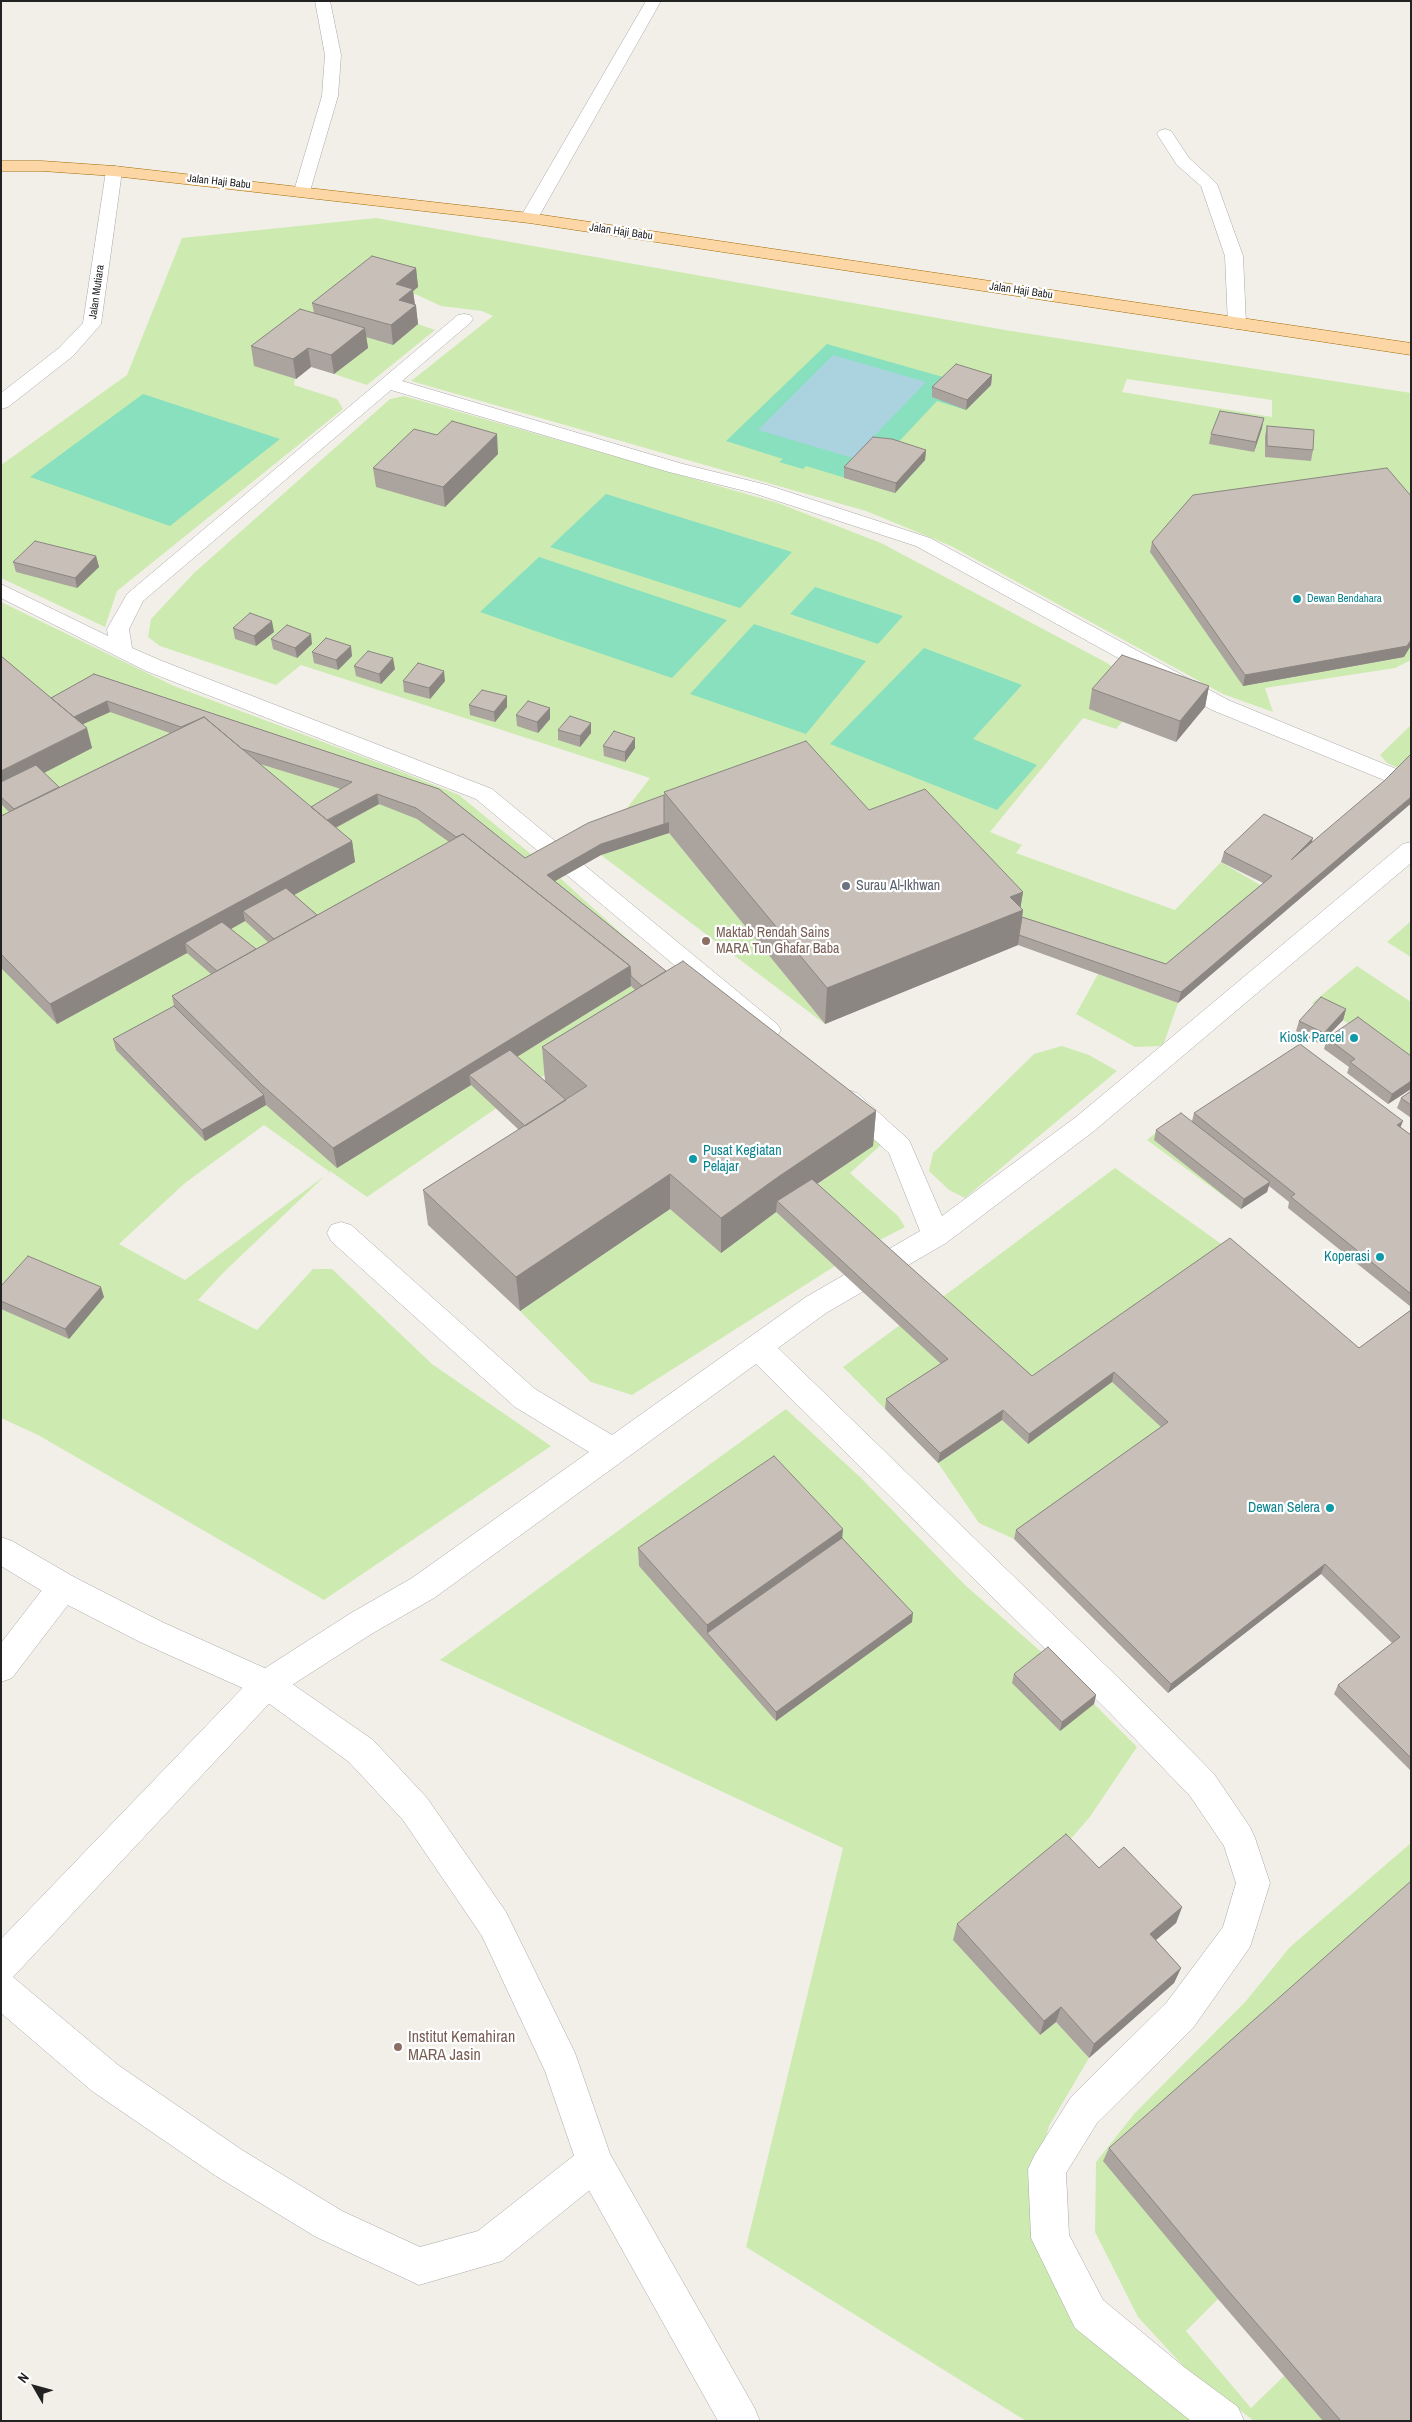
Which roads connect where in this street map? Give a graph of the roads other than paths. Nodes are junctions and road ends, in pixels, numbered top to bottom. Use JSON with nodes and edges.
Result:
{"nodes":[{"id":1,"x":322,"y":1,"type":"edge"},
{"id":2,"x":654,"y":1,"type":"edge"},
{"id":3,"x":1165,"y":134,"type":"dead end"},
{"id":4,"x":1,"y":166,"type":"edge"},
{"id":5,"x":114,"y":171,"type":"junction"},
{"id":6,"x":302,"y":191,"type":"junction"},
{"id":7,"x":529,"y":218,"type":"junction"},
{"id":8,"x":464,"y":319,"type":"dead end"},
{"id":9,"x":1237,"y":324,"type":"junction"},
{"id":10,"x":1411,"y":350,"type":"edge"},
{"id":11,"x":390,"y":384,"type":"junction"},
{"id":12,"x":1,"y":403,"type":"edge"},
{"id":13,"x":1,"y":590,"type":"edge"},
{"id":14,"x":122,"y":651,"type":"junction"},
{"id":15,"x":1411,"y":784,"type":"edge"},
{"id":16,"x":1411,"y":850,"type":"edge"},
{"id":17,"x":780,"y":1041,"type":"edge"},
{"id":18,"x":833,"y":1087,"type":"edge"},
{"id":19,"x":341,"y":1233,"type":"dead end"},
{"id":20,"x":936,"y":1235,"type":"junction"},
{"id":21,"x":758,"y":1347,"type":"junction"},
{"id":22,"x":614,"y":1451,"type":"junction"},
{"id":23,"x":1,"y":1550,"type":"edge"},
{"id":24,"x":63,"y":1587,"type":"junction"},
{"id":25,"x":1,"y":1668,"type":"edge"},
{"id":26,"x":268,"y":1684,"type":"junction"},
{"id":27,"x":1,"y":1964,"type":"edge"},
{"id":28,"x":1,"y":1990,"type":"edge"},
{"id":29,"x":594,"y":2163,"type":"junction"},
{"id":30,"x":740,"y":2421,"type":"edge"},
{"id":31,"x":1224,"y":2421,"type":"edge"}],
"edges":[{"from":1,"to":6,"type":"street"},
{"from":2,"to":7,"type":"street"},
{"from":3,"to":9,"type":"street"},
{"from":4,"to":5,"type":"main road","name":"Jalan Haji Babu"},
{"from":5,"to":6,"type":"main road","name":"Jalan Haji Babu"},
{"from":5,"to":12,"type":"street","name":"Jalan Mutiara"},
{"from":6,"to":7,"type":"main road","name":"Jalan Haji Babu"},
{"from":7,"to":9,"type":"main road","name":"Jalan Haji Babu"},
{"from":8,"to":11,"type":"street"},
{"from":9,"to":10,"type":"main road","name":"Jalan Haji Babu"},
{"from":11,"to":14,"type":"street"},
{"from":11,"to":15,"type":"street"},
{"from":13,"to":14,"type":"street"},
{"from":14,"to":17,"type":"street"},
{"from":16,"to":20,"type":"street"},
{"from":18,"to":20,"type":"street"},
{"from":19,"to":22,"type":"street"},
{"from":20,"to":21,"type":"street"},
{"from":21,"to":22,"type":"street"},
{"from":21,"to":31,"type":"street"},
{"from":22,"to":26,"type":"street"},
{"from":23,"to":24,"type":"street"},
{"from":24,"to":25,"type":"street"},
{"from":24,"to":26,"type":"street"},
{"from":26,"to":27,"type":"street"},
{"from":26,"to":29,"type":"street"},
{"from":28,"to":29,"type":"street"},
{"from":29,"to":30,"type":"street"}]}
